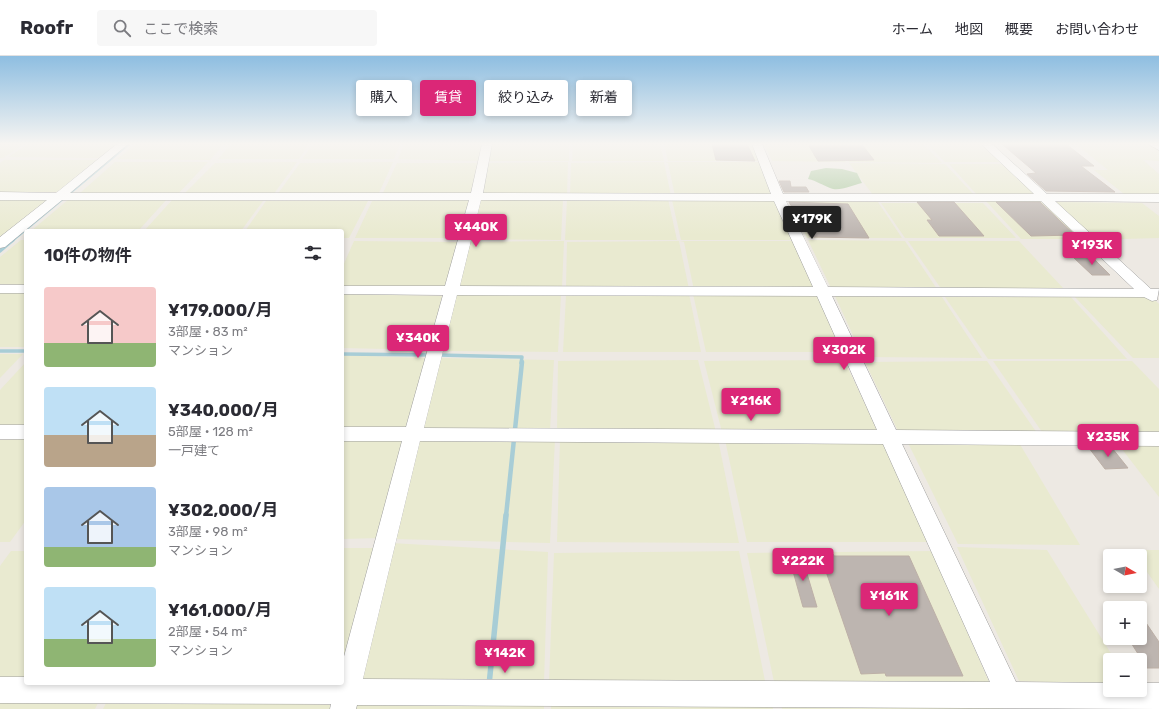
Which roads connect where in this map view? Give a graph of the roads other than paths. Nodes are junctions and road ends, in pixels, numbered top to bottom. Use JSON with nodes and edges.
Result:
{"nodes":[{"id":1,"x":85,"y":174,"type":"edge"},
{"id":2,"x":481,"y":174,"type":"edge"},
{"id":3,"x":769,"y":174,"type":"edge"},
{"id":4,"x":1019,"y":174,"type":"edge"},
{"id":5,"x":0,"y":196,"type":"edge"},
{"id":6,"x":59,"y":196,"type":"junction"},
{"id":7,"x":476,"y":198,"type":"junction"},
{"id":8,"x":779,"y":198,"type":"junction"},
{"id":9,"x":1045,"y":198,"type":"junction"},
{"id":10,"x":1159,"y":198,"type":"edge"},
{"id":11,"x":0,"y":244,"type":"edge"},
{"id":12,"x":0,"y":289,"type":"edge"},
{"id":13,"x":24,"y":289,"type":"edge"},
{"id":14,"x":344,"y":290,"type":"edge"},
{"id":15,"x":452,"y":291,"type":"junction"},
{"id":16,"x":823,"y":292,"type":"junction"},
{"id":17,"x":1153,"y":293,"type":"edge"},
{"id":18,"x":1159,"y":304,"type":"edge"},
{"id":19,"x":0,"y":432,"type":"edge"},
{"id":20,"x":24,"y":432,"type":"edge"},
{"id":21,"x":344,"y":434,"type":"edge"},
{"id":22,"x":413,"y":434,"type":"junction"},
{"id":23,"x":891,"y":438,"type":"junction"},
{"id":24,"x":1159,"y":439,"type":"edge"},
{"id":25,"x":0,"y":690,"type":"edge"},
{"id":26,"x":1159,"y":696,"type":"edge"},
{"id":27,"x":345,"y":700,"type":"edge"},
{"id":28,"x":1012,"y":702,"type":"edge"}],
"edges":[{"from":1,"to":6,"type":"street"},
{"from":2,"to":7,"type":"street"},
{"from":3,"to":8,"type":"street"},
{"from":4,"to":9,"type":"street"},
{"from":5,"to":6,"type":"street"},
{"from":6,"to":7,"type":"street"},
{"from":6,"to":11,"type":"street"},
{"from":7,"to":8,"type":"street"},
{"from":7,"to":15,"type":"street"},
{"from":8,"to":9,"type":"street"},
{"from":8,"to":16,"type":"street"},
{"from":9,"to":10,"type":"street"},
{"from":9,"to":17,"type":"street"},
{"from":12,"to":13,"type":"street"},
{"from":14,"to":15,"type":"street"},
{"from":15,"to":16,"type":"street"},
{"from":15,"to":22,"type":"street"},
{"from":16,"to":17,"type":"street"},
{"from":16,"to":23,"type":"street"},
{"from":17,"to":18,"type":"street"},
{"from":19,"to":20,"type":"street"},
{"from":21,"to":22,"type":"street"},
{"from":22,"to":23,"type":"street"},
{"from":22,"to":27,"type":"street"},
{"from":23,"to":24,"type":"street"},
{"from":23,"to":28,"type":"street"},
{"from":25,"to":27,"type":"street"},
{"from":26,"to":28,"type":"street"},
{"from":27,"to":28,"type":"street"}]}
